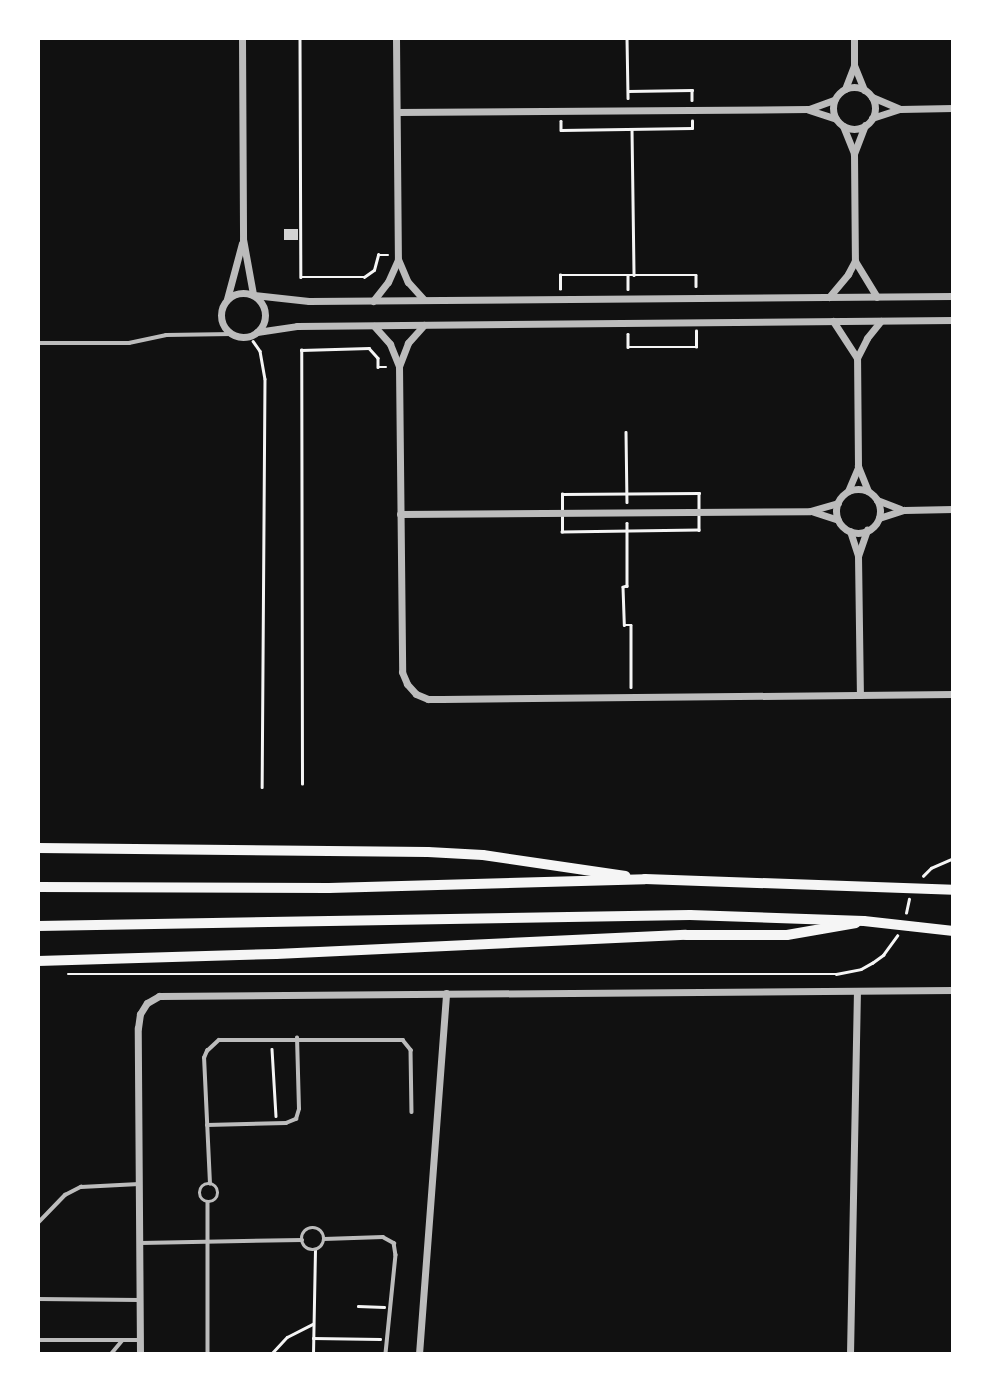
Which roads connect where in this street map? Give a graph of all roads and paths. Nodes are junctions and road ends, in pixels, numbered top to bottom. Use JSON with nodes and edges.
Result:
{"nodes":[{"id":1,"x":242,"y":38,"type":"edge"},
{"id":2,"x":300,"y":38,"type":"edge"},
{"id":3,"x":396,"y":38,"type":"edge"},
{"id":4,"x":627,"y":38,"type":"edge"},
{"id":5,"x":854,"y":38,"type":"edge"},
{"id":6,"x":854,"y":65,"type":"junction"},
{"id":7,"x":845,"y":89,"type":"junction"},
{"id":8,"x":864,"y":90,"type":"junction"},
{"id":9,"x":872,"y":97,"type":"junction"},
{"id":10,"x":834,"y":100,"type":"junction"},
{"id":11,"x":953,"y":108,"type":"edge"},
{"id":12,"x":808,"y":109,"type":"junction"},
{"id":13,"x":900,"y":109,"type":"junction"},
{"id":14,"x":628,"y":111,"type":"junction"},
{"id":15,"x":397,"y":112,"type":"junction"},
{"id":16,"x":872,"y":118,"type":"junction"},
{"id":17,"x":836,"y":119,"type":"junction"},
{"id":18,"x":865,"y":125,"type":"junction"},
{"id":19,"x":843,"y":126,"type":"junction"},
{"id":20,"x":855,"y":153,"type":"junction"},
{"id":21,"x":243,"y":239,"type":"junction"},
{"id":22,"x":398,"y":257,"type":"junction"},
{"id":23,"x":855,"y":261,"type":"junction"},
{"id":24,"x":634,"y":275,"type":"junction"},
{"id":25,"x":253,"y":294,"type":"junction"},
{"id":26,"x":953,"y":296,"type":"edge"},
{"id":27,"x":828,"y":297,"type":"junction"},
{"id":28,"x":877,"y":297,"type":"junction"},
{"id":29,"x":696,"y":298,"type":"junction"},
{"id":30,"x":227,"y":299,"type":"junction"},
{"id":31,"x":560,"y":299,"type":"junction"},
{"id":32,"x":424,"y":300,"type":"junction"},
{"id":33,"x":373,"y":301,"type":"junction"},
{"id":34,"x":953,"y":320,"type":"edge"},
{"id":35,"x":833,"y":321,"type":"junction"},
{"id":36,"x":881,"y":321,"type":"junction"},
{"id":37,"x":373,"y":326,"type":"junction"},
{"id":38,"x":424,"y":326,"type":"junction"},
{"id":39,"x":232,"y":334,"type":"junction"},
{"id":40,"x":253,"y":334,"type":"junction"},
{"id":41,"x":38,"y":343,"type":"edge"},
{"id":42,"x":857,"y":358,"type":"junction"},
{"id":43,"x":399,"y":366,"type":"junction"},
{"id":44,"x":626,"y":432,"type":"dead end"},
{"id":45,"x":859,"y":466,"type":"junction"},
{"id":46,"x":868,"y":491,"type":"junction"},
{"id":47,"x":847,"y":492,"type":"junction"},
{"id":48,"x":877,"y":500,"type":"junction"},
{"id":49,"x":838,"y":503,"type":"junction"},
{"id":50,"x":953,"y":509,"type":"edge"},
{"id":51,"x":904,"y":510,"type":"junction"},
{"id":52,"x":810,"y":511,"type":"junction"},
{"id":53,"x":627,"y":512,"type":"junction"},
{"id":54,"x":400,"y":514,"type":"junction"},
{"id":55,"x":878,"y":518,"type":"junction"},
{"id":56,"x":838,"y":520,"type":"junction"},
{"id":57,"x":867,"y":530,"type":"junction"},
{"id":58,"x":850,"y":531,"type":"junction"},
{"id":59,"x":858,"y":556,"type":"junction"},
{"id":60,"x":953,"y":694,"type":"edge"},
{"id":61,"x":860,"y":695,"type":"junction"},
{"id":62,"x":632,"y":697,"type":"junction"},
{"id":63,"x":302,"y":785,"type":"dead end"},
{"id":64,"x":261,"y":787,"type":"dead end"},
{"id":65,"x":38,"y":848,"type":"edge"},
{"id":66,"x":645,"y":879,"type":"junction"},
{"id":67,"x":38,"y":887,"type":"edge"},
{"id":68,"x":953,"y":890,"type":"edge"},
{"id":69,"x":863,"y":921,"type":"junction"},
{"id":70,"x":38,"y":926,"type":"edge"},
{"id":71,"x":953,"y":931,"type":"edge"},
{"id":72,"x":883,"y":955,"type":"dead end"},
{"id":73,"x":38,"y":961,"type":"edge"},
{"id":74,"x":57,"y":974,"type":"dead end"},
{"id":75,"x":857,"y":990,"type":"junction"},
{"id":76,"x":953,"y":990,"type":"edge"},
{"id":77,"x":446,"y":993,"type":"junction"},
{"id":78,"x":272,"y":1038,"type":"junction"},
{"id":79,"x":297,"y":1038,"type":"junction"},
{"id":80,"x":412,"y":1112,"type":"dead end"},
{"id":81,"x":277,"y":1123,"type":"junction"},
{"id":82,"x":207,"y":1125,"type":"junction"},
{"id":83,"x":139,"y":1184,"type":"junction"},
{"id":84,"x":211,"y":1184,"type":"junction"},
{"id":85,"x":208,"y":1202,"type":"junction"},
{"id":86,"x":38,"y":1223,"type":"edge"},
{"id":87,"x":324,"y":1239,"type":"junction"},
{"id":88,"x":302,"y":1240,"type":"junction"},
{"id":89,"x":208,"y":1241,"type":"junction"},
{"id":90,"x":139,"y":1243,"type":"junction"},
{"id":91,"x":316,"y":1250,"type":"junction"},
{"id":92,"x":38,"y":1298,"type":"edge"},
{"id":93,"x":139,"y":1300,"type":"junction"},
{"id":94,"x":358,"y":1306,"type":"dead end"},
{"id":95,"x":390,"y":1307,"type":"junction"},
{"id":96,"x":314,"y":1323,"type":"junction"},
{"id":97,"x":313,"y":1338,"type":"junction"},
{"id":98,"x":387,"y":1339,"type":"junction"},
{"id":99,"x":38,"y":1340,"type":"edge"},
{"id":100,"x":123,"y":1340,"type":"junction"},
{"id":101,"x":140,"y":1340,"type":"junction"},
{"id":102,"x":111,"y":1353,"type":"edge"},
{"id":103,"x":140,"y":1353,"type":"edge"},
{"id":104,"x":208,"y":1353,"type":"edge"},
{"id":105,"x":271,"y":1353,"type":"edge"},
{"id":106,"x":313,"y":1353,"type":"edge"},
{"id":107,"x":386,"y":1353,"type":"edge"},
{"id":108,"x":419,"y":1353,"type":"edge"},
{"id":109,"x":850,"y":1353,"type":"edge"}],
"edges":[{"from":1,"to":21,"type":"street"},
{"from":2,"to":22,"type":"path"},
{"from":3,"to":15,"type":"street"},
{"from":4,"to":14,"type":"path"},
{"from":5,"to":6,"type":"street"},
{"from":6,"to":7,"type":"street"},
{"from":6,"to":8,"type":"street"},
{"from":7,"to":8,"type":"street"},
{"from":7,"to":10,"type":"street"},
{"from":8,"to":9,"type":"street"},
{"from":9,"to":13,"type":"street"},
{"from":9,"to":16,"type":"street"},
{"from":10,"to":12,"type":"street"},
{"from":10,"to":17,"type":"street"},
{"from":11,"to":13,"type":"street"},
{"from":12,"to":14,"type":"street"},
{"from":12,"to":17,"type":"street"},
{"from":13,"to":16,"type":"street"},
{"from":14,"to":15,"type":"street"},
{"from":14,"to":24,"type":"path"},
{"from":15,"to":22,"type":"street"},
{"from":16,"to":18,"type":"street"},
{"from":17,"to":19,"type":"street"},
{"from":18,"to":19,"type":"street"},
{"from":18,"to":20,"type":"street"},
{"from":19,"to":20,"type":"street"},
{"from":20,"to":23,"type":"street"},
{"from":21,"to":25,"type":"street"},
{"from":21,"to":30,"type":"street"},
{"from":22,"to":32,"type":"street"},
{"from":22,"to":33,"type":"street"},
{"from":23,"to":27,"type":"street"},
{"from":23,"to":28,"type":"street"},
{"from":24,"to":29,"type":"path"},
{"from":24,"to":31,"type":"path"},
{"from":25,"to":30,"type":"street"},
{"from":25,"to":33,"type":"street"},
{"from":25,"to":40,"type":"street"},
{"from":26,"to":28,"type":"street"},
{"from":27,"to":28,"type":"street"},
{"from":27,"to":29,"type":"street"},
{"from":29,"to":31,"type":"street"},
{"from":30,"to":39,"type":"street"},
{"from":31,"to":32,"type":"street"},
{"from":32,"to":33,"type":"street"},
{"from":34,"to":36,"type":"street"},
{"from":35,"to":36,"type":"street"},
{"from":35,"to":38,"type":"street"},
{"from":35,"to":42,"type":"street"},
{"from":36,"to":42,"type":"street"},
{"from":37,"to":38,"type":"street"},
{"from":37,"to":40,"type":"street"},
{"from":37,"to":43,"type":"street"},
{"from":38,"to":43,"type":"street"},
{"from":39,"to":40,"type":"street"},
{"from":39,"to":41,"type":"lane"},
{"from":40,"to":64,"type":"path"},
{"from":42,"to":45,"type":"street"},
{"from":43,"to":54,"type":"street"},
{"from":43,"to":63,"type":"path"},
{"from":44,"to":53,"type":"path"},
{"from":45,"to":46,"type":"street"},
{"from":45,"to":47,"type":"street"},
{"from":46,"to":47,"type":"street"},
{"from":46,"to":48,"type":"street"},
{"from":47,"to":49,"type":"street"},
{"from":48,"to":51,"type":"street"},
{"from":48,"to":55,"type":"street"},
{"from":49,"to":52,"type":"street"},
{"from":49,"to":56,"type":"street"},
{"from":50,"to":51,"type":"street"},
{"from":51,"to":55,"type":"street"},
{"from":52,"to":53,"type":"street"},
{"from":52,"to":56,"type":"street"},
{"from":53,"to":54,"type":"street"},
{"from":53,"to":62,"type":"path"},
{"from":54,"to":62,"type":"street"},
{"from":55,"to":57,"type":"street"},
{"from":56,"to":58,"type":"street"},
{"from":57,"to":58,"type":"street"},
{"from":57,"to":59,"type":"street"},
{"from":58,"to":59,"type":"street"},
{"from":59,"to":61,"type":"street"},
{"from":60,"to":61,"type":"street"},
{"from":61,"to":62,"type":"street"},
{"from":65,"to":66,"type":"highway"},
{"from":66,"to":67,"type":"highway"},
{"from":66,"to":68,"type":"highway"},
{"from":69,"to":70,"type":"highway"},
{"from":69,"to":71,"type":"highway"},
{"from":69,"to":73,"type":"highway"},
{"from":72,"to":74,"type":"path"},
{"from":75,"to":76,"type":"street"},
{"from":75,"to":77,"type":"street"},
{"from":75,"to":109,"type":"street"},
{"from":77,"to":83,"type":"street"},
{"from":77,"to":108,"type":"street"},
{"from":78,"to":79,"type":"lane"},
{"from":78,"to":81,"type":"path"},
{"from":78,"to":82,"type":"lane"},
{"from":79,"to":80,"type":"lane"},
{"from":79,"to":81,"type":"lane"},
{"from":81,"to":82,"type":"lane"},
{"from":82,"to":84,"type":"lane"},
{"from":83,"to":86,"type":"lane"},
{"from":83,"to":90,"type":"street"},
{"from":84,"to":85,"type":"lane"},
{"from":84,"to":85,"type":"lane"},
{"from":85,"to":89,"type":"lane"},
{"from":87,"to":88,"type":"lane"},
{"from":87,"to":91,"type":"lane"},
{"from":87,"to":95,"type":"lane"},
{"from":88,"to":89,"type":"lane"},
{"from":88,"to":91,"type":"lane"},
{"from":89,"to":90,"type":"lane"},
{"from":89,"to":104,"type":"lane"},
{"from":90,"to":93,"type":"street"},
{"from":91,"to":96,"type":"path"},
{"from":92,"to":93,"type":"lane"},
{"from":93,"to":101,"type":"street"},
{"from":94,"to":95,"type":"path"},
{"from":95,"to":98,"type":"lane"},
{"from":96,"to":97,"type":"path"},
{"from":96,"to":105,"type":"path"},
{"from":97,"to":98,"type":"path"},
{"from":97,"to":106,"type":"path"},
{"from":98,"to":107,"type":"lane"},
{"from":99,"to":100,"type":"lane"},
{"from":100,"to":101,"type":"lane"},
{"from":100,"to":102,"type":"lane"},
{"from":101,"to":103,"type":"street"}]}
